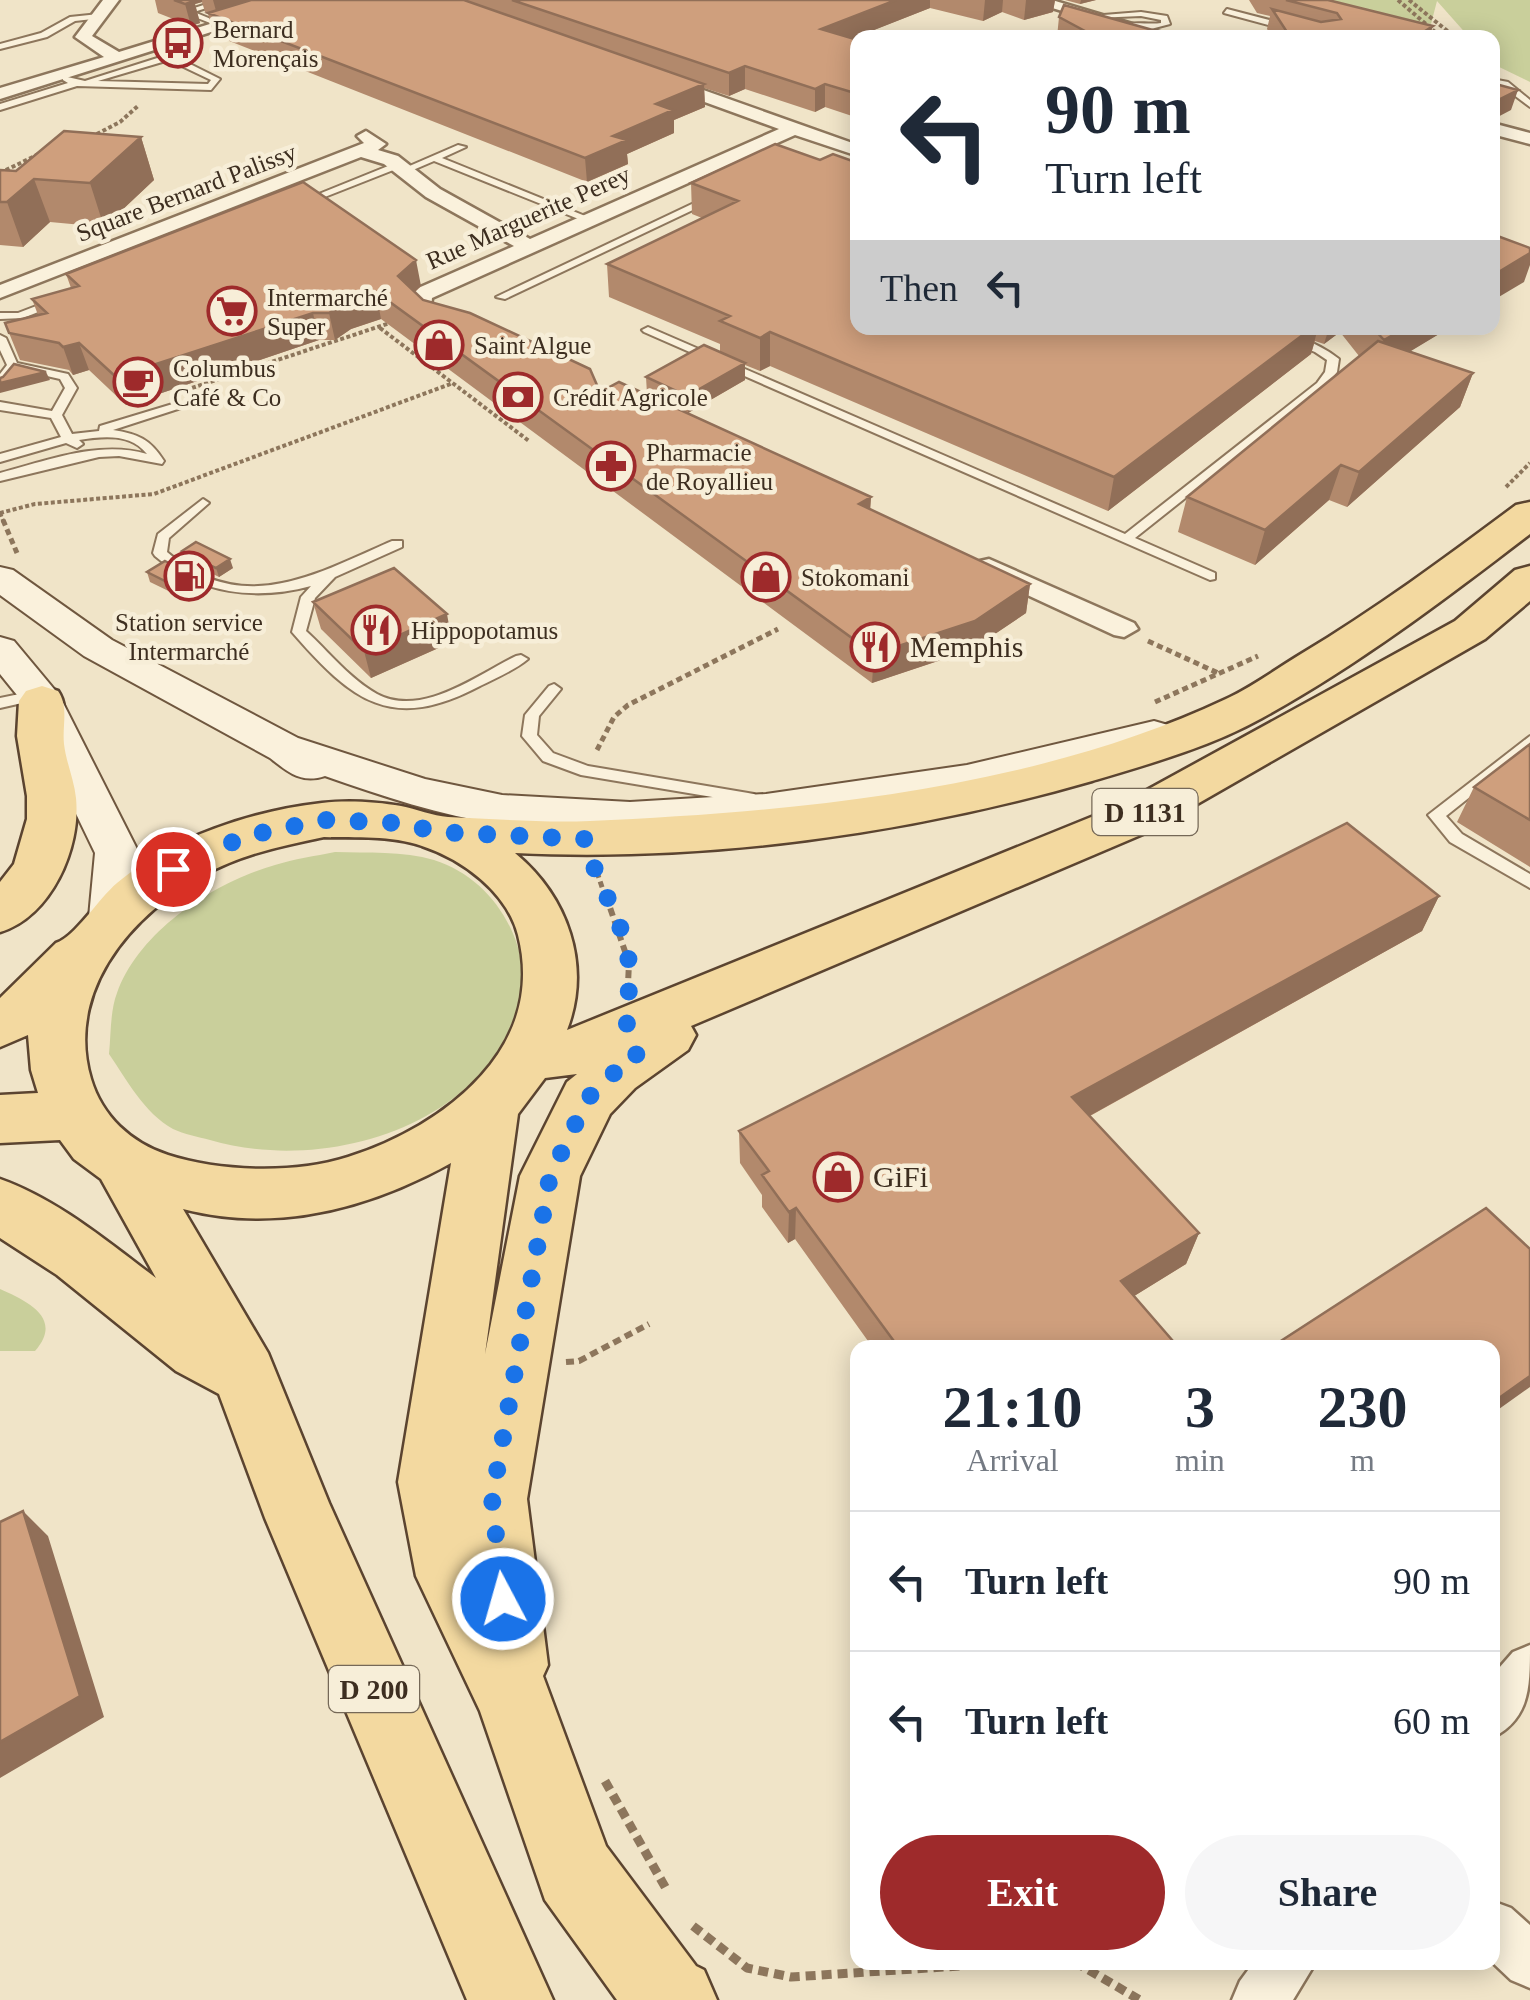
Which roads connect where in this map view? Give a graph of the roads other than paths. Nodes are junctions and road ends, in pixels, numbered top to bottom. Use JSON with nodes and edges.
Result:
{"nodes":[{"id":1,"x":111,"y":0,"type":"edge"},
{"id":2,"x":227,"y":0,"type":"edge"},
{"id":3,"x":304,"y":0,"type":"edge"},
{"id":4,"x":1034,"y":0,"type":"edge"},
{"id":5,"x":1227,"y":11,"type":"dead end"},
{"id":6,"x":99,"y":16,"type":"junction"},
{"id":7,"x":1095,"y":16,"type":"junction"},
{"id":8,"x":1127,"y":25,"type":"junction"},
{"id":9,"x":220,"y":26,"type":"junction"},
{"id":10,"x":1144,"y":30,"type":"edge"},
{"id":11,"x":1298,"y":30,"type":"edge"},
{"id":12,"x":0,"y":47,"type":"edge"},
{"id":13,"x":118,"y":58,"type":"junction"},
{"id":14,"x":634,"y":71,"type":"edge"},
{"id":15,"x":68,"y":79,"type":"junction"},
{"id":16,"x":90,"y":81,"type":"junction"},
{"id":17,"x":1500,"y":82,"type":"edge"},
{"id":18,"x":0,"y":94,"type":"edge"},
{"id":19,"x":1530,"y":104,"type":"edge"},
{"id":20,"x":0,"y":107,"type":"edge"},
{"id":21,"x":797,"y":127,"type":"junction"},
{"id":22,"x":1500,"y":130,"type":"edge"},
{"id":23,"x":723,"y":132,"type":"junction"},
{"id":24,"x":1530,"y":139,"type":"edge"},
{"id":25,"x":461,"y":147,"type":"dead end"},
{"id":26,"x":850,"y":148,"type":"edge"},
{"id":27,"x":434,"y":158,"type":"junction"},
{"id":28,"x":400,"y":168,"type":"junction"},
{"id":29,"x":722,"y":193,"type":"edge"},
{"id":30,"x":292,"y":207,"type":"edge"},
{"id":31,"x":590,"y":220,"type":"junction"},
{"id":32,"x":530,"y":246,"type":"junction"},
{"id":33,"x":0,"y":292,"type":"edge"},
{"id":34,"x":74,"y":294,"type":"edge"},
{"id":35,"x":500,"y":298,"type":"dead end"},
{"id":36,"x":0,"y":316,"type":"edge"},
{"id":37,"x":470,"y":328,"type":"edge"},
{"id":38,"x":648,"y":330,"type":"dead end"},
{"id":39,"x":1278,"y":335,"type":"edge"},
{"id":40,"x":0,"y":338,"type":"edge"},
{"id":41,"x":13,"y":364,"type":"junction"},
{"id":42,"x":0,"y":382,"type":"edge"},
{"id":43,"x":180,"y":405,"type":"dead end"},
{"id":44,"x":0,"y":406,"type":"edge"},
{"id":45,"x":56,"y":415,"type":"junction"},
{"id":46,"x":86,"y":435,"type":"junction"},
{"id":47,"x":68,"y":440,"type":"junction"},
{"id":48,"x":94,"y":454,"type":"junction"},
{"id":49,"x":0,"y":458,"type":"edge"},
{"id":50,"x":0,"y":478,"type":"edge"},
{"id":51,"x":202,"y":503,"type":"dead end"},
{"id":52,"x":1513,"y":505,"type":"edge"},
{"id":53,"x":1126,"y":538,"type":"junction"},
{"id":54,"x":397,"y":544,"type":"dead end"},
{"id":55,"x":967,"y":556,"type":"edge"},
{"id":56,"x":14,"y":572,"type":"edge"},
{"id":57,"x":332,"y":572,"type":"junction"},
{"id":58,"x":1210,"y":576,"type":"dead end"},
{"id":59,"x":1530,"y":579,"type":"edge"},
{"id":60,"x":1124,"y":629,"type":"road end"},
{"id":61,"x":0,"y":648,"type":"edge"},
{"id":62,"x":521,"y":659,"type":"dead end"},
{"id":63,"x":554,"y":689,"type":"dead end"},
{"id":64,"x":27,"y":699,"type":"edge"},
{"id":65,"x":1208,"y":723,"type":"junction"},
{"id":66,"x":1530,"y":741,"type":"edge"},
{"id":67,"x":284,"y":748,"type":"junction"},
{"id":68,"x":800,"y":804,"type":"junction"},
{"id":69,"x":419,"y":828,"type":"junction"},
{"id":70,"x":1530,"y":882,"type":"edge"},
{"id":71,"x":0,"y":913,"type":"edge"},
{"id":72,"x":104,"y":925,"type":"junction"},
{"id":73,"x":730,"y":988,"type":"junction"},
{"id":74,"x":0,"y":1025,"type":"edge"},
{"id":75,"x":510,"y":1080,"type":"junction"},
{"id":76,"x":75,"y":1116,"type":"junction"},
{"id":77,"x":0,"y":1119,"type":"edge"},
{"id":78,"x":122,"y":1161,"type":"junction"},
{"id":79,"x":0,"y":1204,"type":"edge"},
{"id":80,"x":246,"y":1375,"type":"junction"},
{"id":81,"x":1530,"y":1670,"type":"edge"},
{"id":82,"x":514,"y":1698,"type":"junction"},
{"id":83,"x":1500,"y":1705,"type":"edge"},
{"id":84,"x":1500,"y":1934,"type":"edge"},
{"id":85,"x":1530,"y":1961,"type":"edge"},
{"id":86,"x":1282,"y":1970,"type":"edge"},
{"id":87,"x":510,"y":2000,"type":"edge"},
{"id":88,"x":674,"y":2000,"type":"edge"},
{"id":89,"x":1258,"y":2000,"type":"edge"}],
"edges":[{"from":1,"to":6,"type":"street"},
{"from":2,"to":9,"type":"lane"},
{"from":3,"to":9,"type":"street"},
{"from":4,"to":7,"type":"street"},
{"from":5,"to":11,"type":"lane"},
{"from":6,"to":12,"type":"lane"},
{"from":6,"to":13,"type":"street"},
{"from":7,"to":8,"type":"street"},
{"from":7,"to":8,"type":"lane"},
{"from":8,"to":10,"type":"street"},
{"from":9,"to":13,"type":"street"},
{"from":13,"to":15,"type":"street"},
{"from":14,"to":23,"type":"street"},
{"from":15,"to":16,"type":"lane"},
{"from":15,"to":18,"type":"street"},
{"from":15,"to":20,"type":"lane"},
{"from":16,"to":16,"type":"lane"},
{"from":17,"to":19,"type":"lane"},
{"from":21,"to":23,"type":"street"},
{"from":21,"to":23,"type":"street","name":"Rue Marguerite Perey"},
{"from":21,"to":26,"type":"street"},
{"from":22,"to":24,"type":"street"},
{"from":23,"to":31,"type":"street","name":"Rue Marguerite Perey"},
{"from":25,"to":27,"type":"lane"},
{"from":27,"to":28,"type":"lane"},
{"from":27,"to":31,"type":"lane"},
{"from":28,"to":30,"type":"lane"},
{"from":28,"to":32,"type":"street"},
{"from":28,"to":33,"type":"street","name":"Square Bernard Palissy"},
{"from":29,"to":35,"type":"lane"},
{"from":31,"to":32,"type":"street","name":"Rue Marguerite Perey"},
{"from":32,"to":37,"type":"street","name":"Rue Marguerite Perey"},
{"from":34,"to":36,"type":"lane"},
{"from":38,"to":53,"type":"lane"},
{"from":39,"to":53,"type":"lane"},
{"from":40,"to":41,"type":"lane"},
{"from":41,"to":42,"type":"lane"},
{"from":41,"to":45,"type":"lane"},
{"from":43,"to":46,"type":"lane"},
{"from":44,"to":45,"type":"lane"},
{"from":45,"to":47,"type":"lane"},
{"from":46,"to":47,"type":"lane"},
{"from":46,"to":48,"type":"lane"},
{"from":47,"to":48,"type":"lane"},
{"from":47,"to":49,"type":"lane"},
{"from":48,"to":50,"type":"lane"},
{"from":51,"to":57,"type":"lane"},
{"from":52,"to":65,"type":"main road","number":"D 1131"},
{"from":53,"to":58,"type":"lane"},
{"from":54,"to":57,"type":"lane"},
{"from":55,"to":60,"type":"street"},
{"from":56,"to":67,"type":"main road"},
{"from":57,"to":62,"type":"lane"},
{"from":59,"to":73,"type":"main road","number":"D 1131"},
{"from":61,"to":64,"type":"main road"},
{"from":63,"to":68,"type":"lane"},
{"from":64,"to":71,"type":"main road"},
{"from":64,"to":72,"type":"main road"},
{"from":65,"to":68,"type":"main road"},
{"from":65,"to":69,"type":"main road","number":"D 1131"},
{"from":66,"to":70,"type":"lane"},
{"from":67,"to":68,"type":"main road"},
{"from":67,"to":69,"type":"main road"},
{"from":69,"to":72,"type":"main road"},
{"from":69,"to":75,"type":"main road"},
{"from":72,"to":74,"type":"main road"},
{"from":72,"to":76,"type":"main road"},
{"from":73,"to":75,"type":"main road","number":"D 1131"},
{"from":73,"to":82,"type":"main road"},
{"from":75,"to":78,"type":"main road"},
{"from":75,"to":82,"type":"main road"},
{"from":76,"to":77,"type":"main road"},
{"from":76,"to":78,"type":"main road"},
{"from":78,"to":80,"type":"main road","number":"D 200"},
{"from":79,"to":80,"type":"main road"},
{"from":80,"to":87,"type":"main road","number":"D 200"},
{"from":81,"to":83,"type":"street"},
{"from":82,"to":88,"type":"main road"},
{"from":84,"to":85,"type":"street"},
{"from":86,"to":89,"type":"street"}]}
